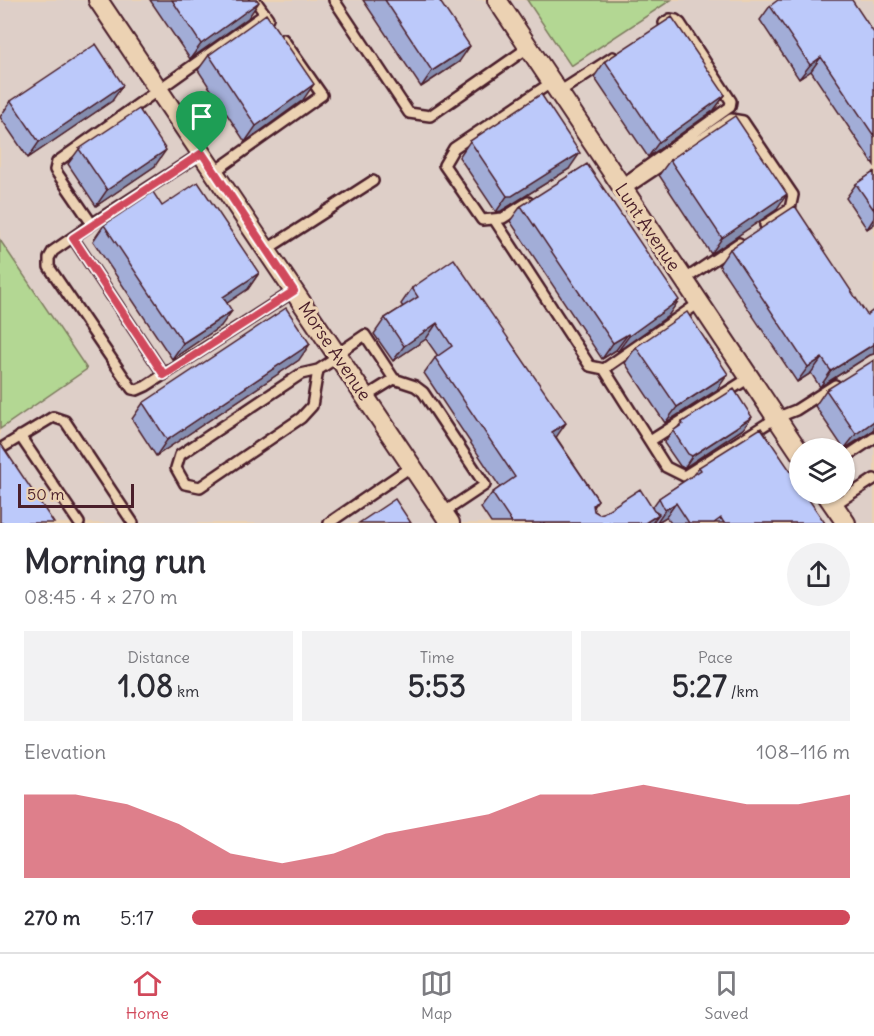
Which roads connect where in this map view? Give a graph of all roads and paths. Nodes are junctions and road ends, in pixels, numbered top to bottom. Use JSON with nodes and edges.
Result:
{"nodes":[{"id":1,"x":255,"y":0,"type":"edge"},
{"id":2,"x":333,"y":0,"type":"edge"},
{"id":3,"x":497,"y":0,"type":"edge"},
{"id":4,"x":100,"y":1,"type":"edge"},
{"id":5,"x":265,"y":14,"type":"junction"},
{"id":6,"x":272,"y":23,"type":"edge"},
{"id":7,"x":652,"y":31,"type":"edge"},
{"id":8,"x":278,"y":32,"type":"edge"},
{"id":9,"x":529,"y":47,"type":"junction"},
{"id":10,"x":624,"y":50,"type":"edge"},
{"id":11,"x":555,"y":87,"type":"junction"},
{"id":12,"x":159,"y":90,"type":"junction"},
{"id":13,"x":202,"y":153,"type":"junction"},
{"id":14,"x":214,"y":172,"type":"junction"},
{"id":15,"x":373,"y":181,"type":"dead end"},
{"id":16,"x":622,"y":188,"type":"junction"},
{"id":17,"x":532,"y":200,"type":"edge"},
{"id":18,"x":494,"y":219,"type":"junction"},
{"id":19,"x":92,"y":225,"type":"junction"},
{"id":20,"x":761,"y":228,"type":"edge"},
{"id":21,"x":752,"y":235,"type":"edge"},
{"id":22,"x":73,"y":238,"type":"junction"},
{"id":23,"x":267,"y":250,"type":"junction"},
{"id":24,"x":684,"y":280,"type":"junction"},
{"id":25,"x":294,"y":291,"type":"junction"},
{"id":26,"x":699,"y":303,"type":"junction"},
{"id":27,"x":337,"y":355,"type":"junction"},
{"id":28,"x":604,"y":369,"type":"junction"},
{"id":29,"x":318,"y":370,"type":"junction"},
{"id":30,"x":164,"y":375,"type":"junction"},
{"id":31,"x":749,"y":378,"type":"junction"},
{"id":32,"x":394,"y":379,"type":"junction"},
{"id":33,"x":845,"y":379,"type":"edge"},
{"id":34,"x":366,"y":397,"type":"junction"},
{"id":35,"x":776,"y":418,"type":"junction"},
{"id":36,"x":20,"y":436,"type":"junction"},
{"id":37,"x":790,"y":438,"type":"edge"},
{"id":38,"x":874,"y":438,"type":"edge"},
{"id":39,"x":650,"y":441,"type":"junction"},
{"id":40,"x":0,"y":449,"type":"edge"},
{"id":41,"x":855,"y":451,"type":"edge"},
{"id":42,"x":412,"y":466,"type":"junction"},
{"id":43,"x":874,"y":479,"type":"edge"},
{"id":44,"x":855,"y":488,"type":"edge"},
{"id":45,"x":833,"y":504,"type":"edge"},
{"id":46,"x":447,"y":518,"type":"edge"},
{"id":47,"x":79,"y":523,"type":"edge"},
{"id":48,"x":133,"y":523,"type":"edge"},
{"id":49,"x":329,"y":523,"type":"edge"},
{"id":50,"x":846,"y":523,"type":"edge"}],
"edges":[{"from":1,"to":5,"type":"lane"},
{"from":2,"to":9,"type":"lane"},
{"from":3,"to":9,"type":"street","name":"Lunt Avenue"},
{"from":4,"to":12,"type":"street","name":"Morse Avenue"},
{"from":5,"to":6,"type":"lane"},
{"from":5,"to":12,"type":"lane"},
{"from":7,"to":16,"type":"lane"},
{"from":8,"to":14,"type":"lane"},
{"from":9,"to":11,"type":"street","name":"Lunt Avenue"},
{"from":10,"to":11,"type":"lane"},
{"from":11,"to":16,"type":"street","name":"Lunt Avenue"},
{"from":11,"to":18,"type":"lane"},
{"from":12,"to":13,"type":"street","name":"Morse Avenue"},
{"from":12,"to":19,"type":"lane"},
{"from":13,"to":14,"type":"street","name":"Morse Avenue"},
{"from":13,"to":19,"type":"lane"},
{"from":14,"to":23,"type":"street","name":"Morse Avenue"},
{"from":15,"to":23,"type":"lane"},
{"from":16,"to":20,"type":"lane"},
{"from":16,"to":24,"type":"street","name":"Lunt Avenue"},
{"from":17,"to":18,"type":"lane"},
{"from":18,"to":28,"type":"lane"},
{"from":19,"to":22,"type":"lane"},
{"from":21,"to":24,"type":"lane"},
{"from":22,"to":30,"type":"lane"},
{"from":22,"to":30,"type":"lane"},
{"from":23,"to":25,"type":"street","name":"Morse Avenue"},
{"from":24,"to":26,"type":"street","name":"Lunt Avenue"},
{"from":25,"to":27,"type":"street","name":"Morse Avenue"},
{"from":25,"to":30,"type":"lane"},
{"from":26,"to":28,"type":"lane"},
{"from":26,"to":31,"type":"street","name":"Lunt Avenue"},
{"from":27,"to":29,"type":"lane"},
{"from":27,"to":32,"type":"lane"},
{"from":27,"to":34,"type":"street","name":"Morse Avenue"},
{"from":28,"to":39,"type":"lane"},
{"from":29,"to":29,"type":"lane"},
{"from":31,"to":35,"type":"street","name":"Lunt Avenue"},
{"from":31,"to":39,"type":"lane"},
{"from":32,"to":34,"type":"lane"},
{"from":32,"to":46,"type":"lane"},
{"from":33,"to":35,"type":"lane"},
{"from":34,"to":42,"type":"street","name":"Morse Avenue"},
{"from":35,"to":37,"type":"street","name":"Lunt Avenue"},
{"from":35,"to":39,"type":"lane"},
{"from":36,"to":40,"type":"lane"},
{"from":36,"to":47,"type":"lane"},
{"from":36,"to":48,"type":"lane"},
{"from":38,"to":41,"type":"lane"},
{"from":42,"to":46,"type":"street","name":"Morse Avenue"},
{"from":42,"to":49,"type":"lane"},
{"from":43,"to":44,"type":"lane"},
{"from":45,"to":50,"type":"street"}]}
